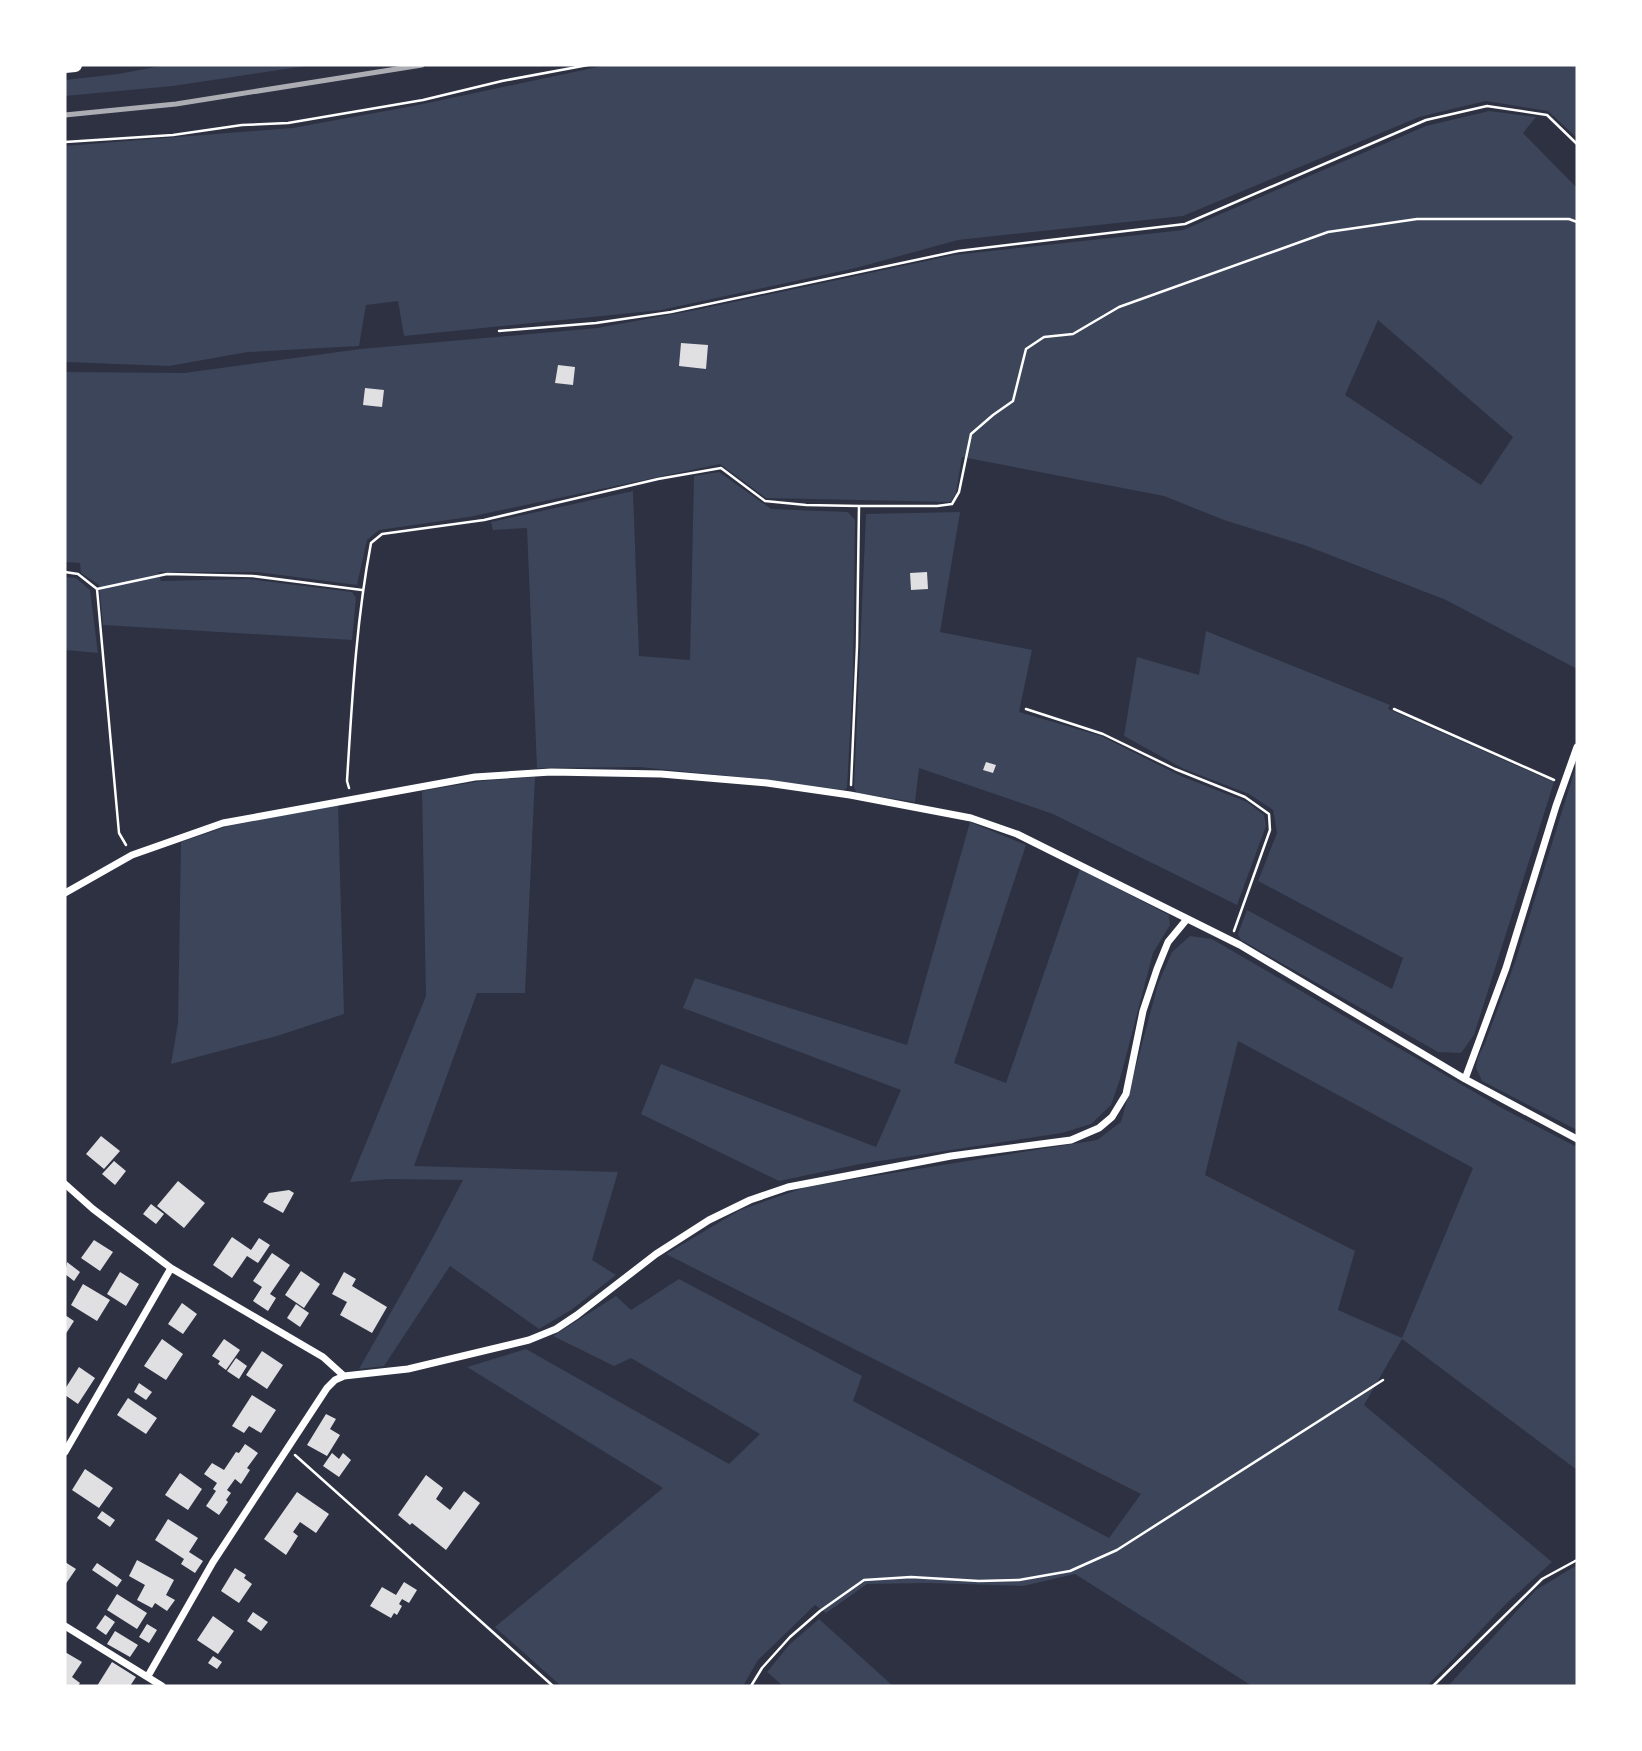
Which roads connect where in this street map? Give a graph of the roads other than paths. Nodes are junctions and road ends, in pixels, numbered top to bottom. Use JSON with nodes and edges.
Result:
{"nodes":[{"id":1,"x":75,"y":65,"type":"edge"},
{"id":2,"x":65,"y":66,"type":"edge"},
{"id":3,"x":1577,"y":747,"type":"edge"},
{"id":4,"x":65,"y":892,"type":"edge"},
{"id":5,"x":1187,"y":919,"type":"junction"},
{"id":6,"x":1465,"y":1079,"type":"junction"},
{"id":7,"x":1577,"y":1139,"type":"edge"},
{"id":8,"x":65,"y":1184,"type":"edge"},
{"id":9,"x":172,"y":1268,"type":"junction"},
{"id":10,"x":344,"y":1376,"type":"junction"},
{"id":11,"x":65,"y":1451,"type":"edge"},
{"id":12,"x":65,"y":1626,"type":"edge"},
{"id":13,"x":148,"y":1676,"type":"junction"},
{"id":14,"x":162,"y":1686,"type":"edge"}],
"edges":[{"from":1,"to":2,"type":"main road"},
{"from":3,"to":6,"type":"street"},
{"from":4,"to":5,"type":"street"},
{"from":5,"to":6,"type":"street"},
{"from":5,"to":10,"type":"street"},
{"from":6,"to":7,"type":"street"},
{"from":8,"to":9,"type":"street"},
{"from":9,"to":10,"type":"street"},
{"from":9,"to":11,"type":"street"},
{"from":10,"to":13,"type":"street"},
{"from":12,"to":13,"type":"street"},
{"from":13,"to":14,"type":"street"}]}
